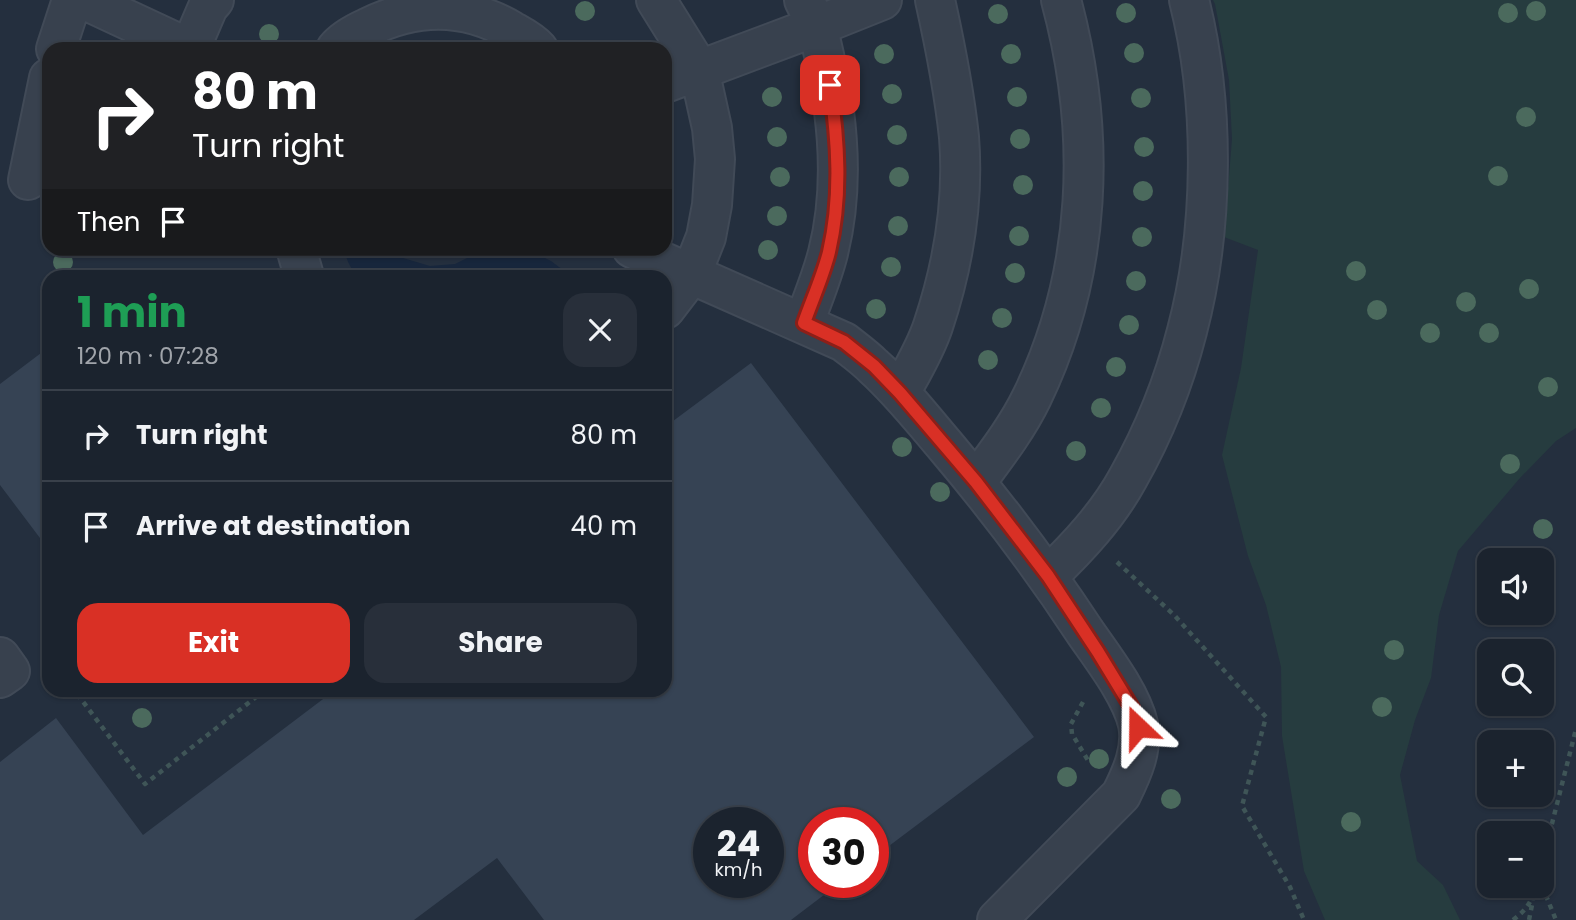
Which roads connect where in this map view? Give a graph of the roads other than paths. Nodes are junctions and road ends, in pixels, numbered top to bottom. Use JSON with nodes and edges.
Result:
{"nodes":[{"id":1,"x":72,"y":0,"type":"edge"},
{"id":2,"x":85,"y":0,"type":"edge"},
{"id":3,"x":214,"y":0,"type":"edge"},
{"id":4,"x":656,"y":0,"type":"edge"},
{"id":5,"x":882,"y":0,"type":"edge"},
{"id":6,"x":935,"y":0,"type":"edge"},
{"id":7,"x":1061,"y":0,"type":"edge"},
{"id":8,"x":1189,"y":0,"type":"edge"},
{"id":9,"x":378,"y":10,"type":"edge"},
{"id":10,"x":810,"y":13,"type":"edge"},
{"id":11,"x":58,"y":42,"type":"edge"},
{"id":12,"x":175,"y":42,"type":"edge"},
{"id":13,"x":193,"y":42,"type":"edge"},
{"id":14,"x":344,"y":42,"type":"edge"},
{"id":15,"x":530,"y":42,"type":"edge"},
{"id":16,"x":670,"y":42,"type":"edge"},
{"id":17,"x":672,"y":47,"type":"edge"},
{"id":18,"x":682,"y":76,"type":"edge"},
{"id":19,"x":42,"y":112,"type":"edge"},
{"id":20,"x":28,"y":180,"type":"dead end"},
{"id":21,"x":649,"y":256,"type":"edge"},
{"id":22,"x":691,"y":275,"type":"junction"},
{"id":23,"x":672,"y":300,"type":"edge"},
{"id":24,"x":804,"y":323,"type":"junction"},
{"id":25,"x":900,"y":393,"type":"junction"},
{"id":26,"x":976,"y":482,"type":"junction"},
{"id":27,"x":1048,"y":576,"type":"junction"},
{"id":28,"x":0,"y":657,"type":"edge"},
{"id":29,"x":0,"y":678,"type":"edge"},
{"id":30,"x":997,"y":920,"type":"edge"}],
"edges":[{"from":1,"to":11,"type":"street"},
{"from":2,"to":12,"type":"street"},
{"from":3,"to":13,"type":"street"},
{"from":4,"to":16,"type":"street"},
{"from":5,"to":10,"type":"street"},
{"from":6,"to":25,"type":"street"},
{"from":7,"to":26,"type":"street"},
{"from":8,"to":27,"type":"street"},
{"from":9,"to":14,"type":"street"},
{"from":9,"to":15,"type":"street"},
{"from":10,"to":18,"type":"street"},
{"from":10,"to":24,"type":"street"},
{"from":17,"to":18,"type":"street"},
{"from":18,"to":22,"type":"street"},
{"from":19,"to":20,"type":"street"},
{"from":21,"to":22,"type":"street"},
{"from":22,"to":23,"type":"street"},
{"from":22,"to":24,"type":"street"},
{"from":24,"to":25,"type":"street"},
{"from":25,"to":26,"type":"street"},
{"from":26,"to":27,"type":"street"},
{"from":27,"to":30,"type":"street"},
{"from":28,"to":29,"type":"street"}]}
